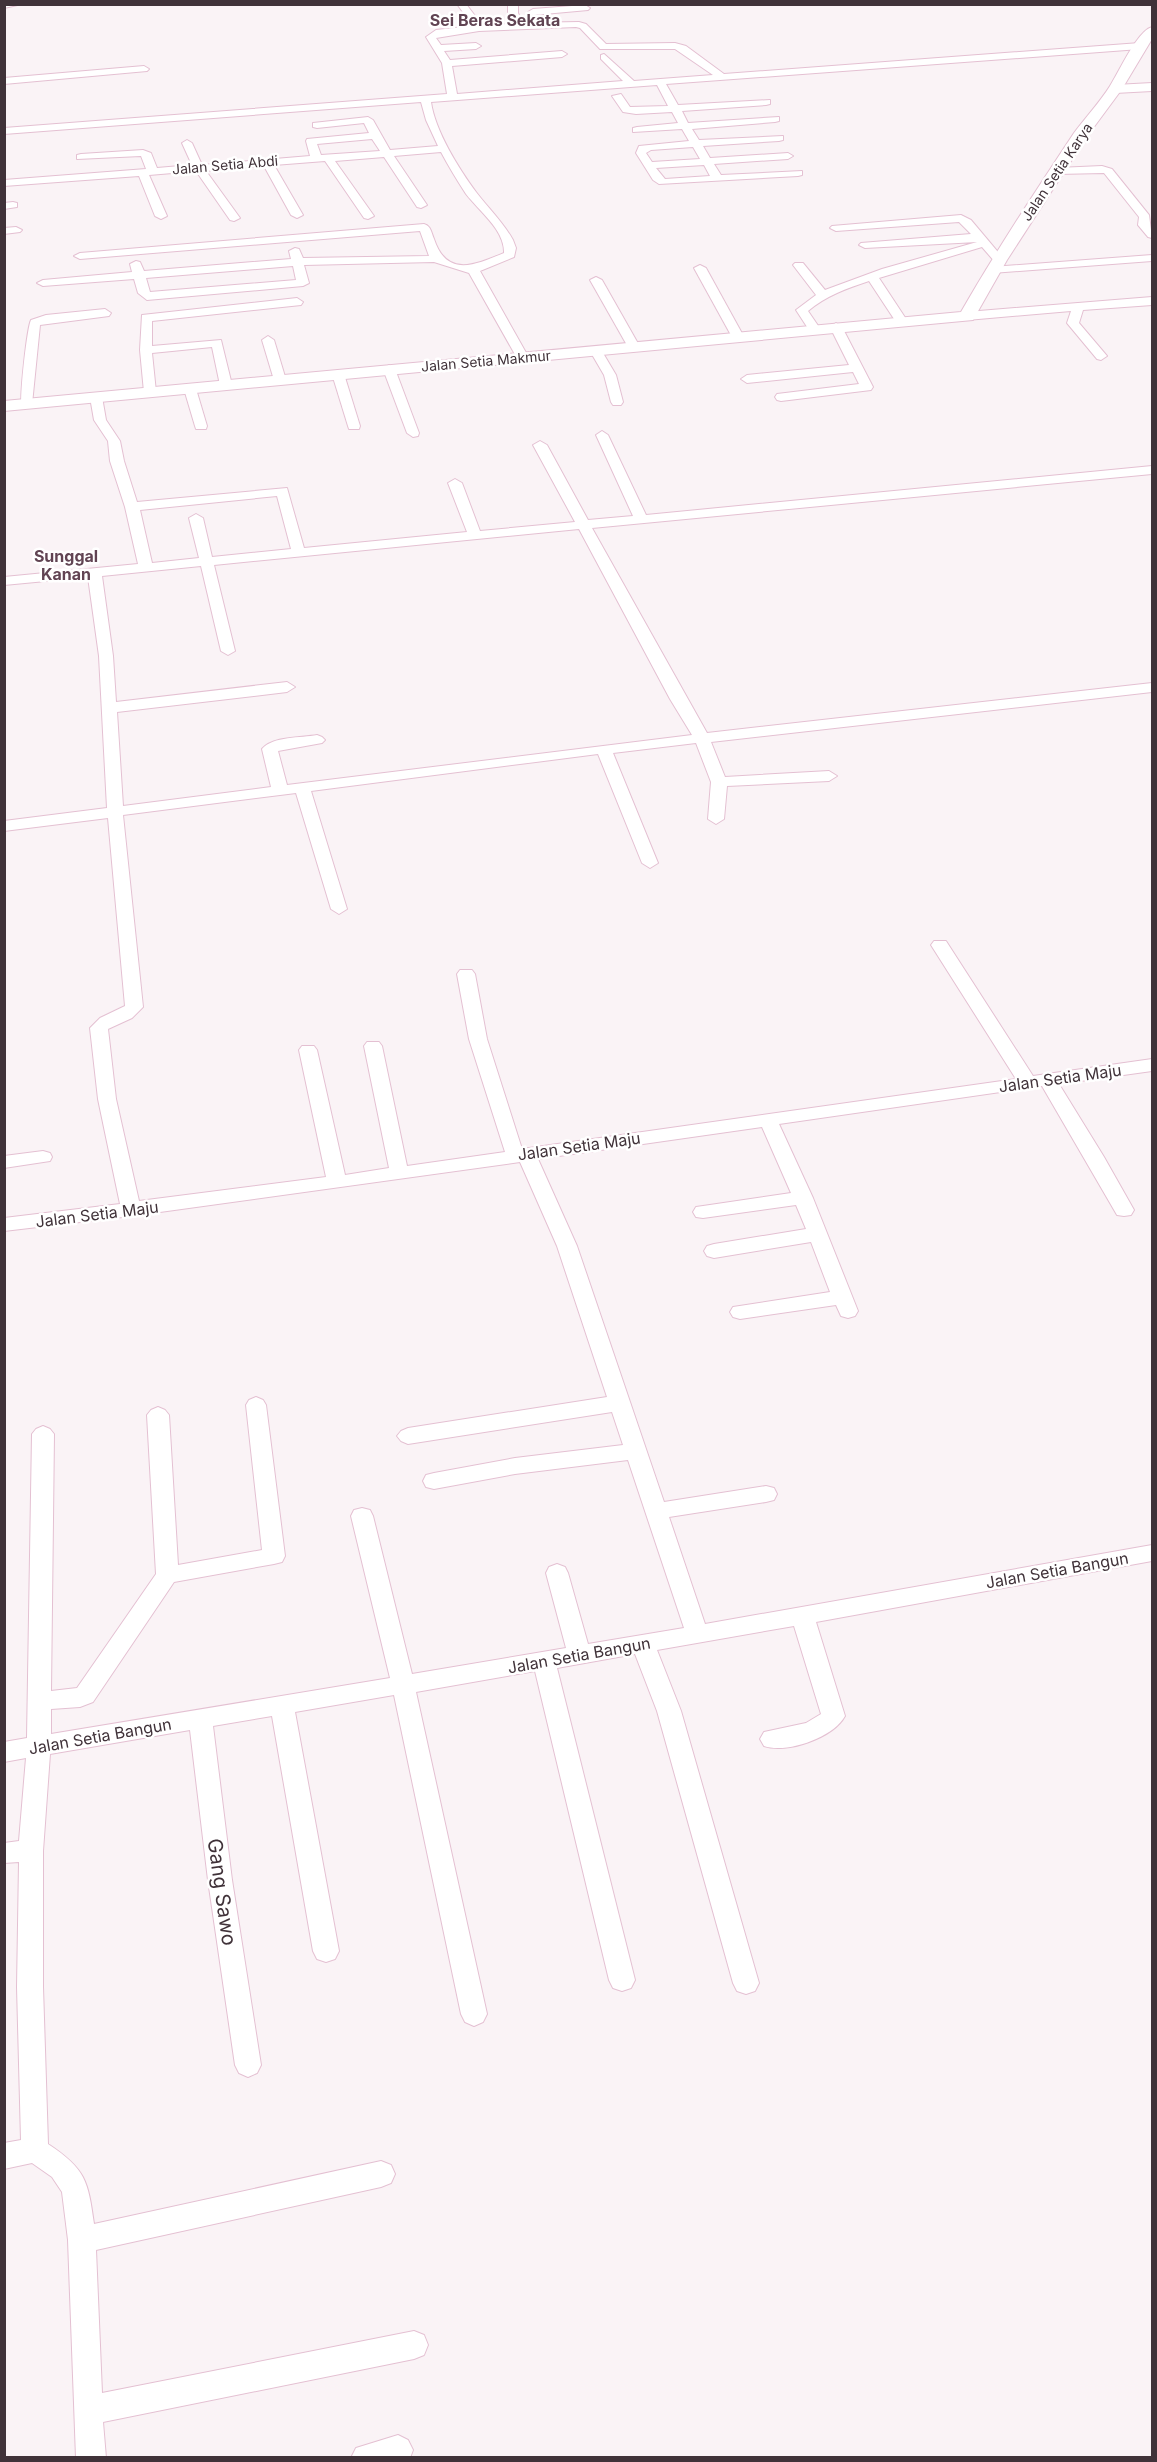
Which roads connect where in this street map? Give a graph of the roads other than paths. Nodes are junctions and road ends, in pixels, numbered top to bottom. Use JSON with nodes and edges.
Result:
{"nodes":[{"id":1,"x":18,"y":4,"type":"edge"},
{"id":2,"x":461,"y":4,"type":"edge"},
{"id":3,"x":4,"y":5,"type":"edge"},
{"id":4,"x":585,"y":8,"type":"dead end"},
{"id":5,"x":510,"y":11,"type":"edge"},
{"id":6,"x":519,"y":26,"type":"junction"},
{"id":7,"x":479,"y":28,"type":"junction"},
{"id":8,"x":1152,"y":31,"type":"edge"},
{"id":9,"x":476,"y":46,"type":"dead end"},
{"id":10,"x":1128,"y":46,"type":"junction"},
{"id":11,"x":439,"y":48,"type":"junction"},
{"id":12,"x":562,"y":54,"type":"dead end"},
{"id":13,"x":604,"y":57,"type":"dead end"},
{"id":14,"x":447,"y":63,"type":"junction"},
{"id":15,"x":144,"y":69,"type":"dead end"},
{"id":16,"x":722,"y":77,"type":"junction"},
{"id":17,"x":4,"y":81,"type":"edge"},
{"id":18,"x":660,"y":82,"type":"junction"},
{"id":19,"x":633,"y":84,"type":"junction"},
{"id":20,"x":1152,"y":87,"type":"edge"},
{"id":21,"x":1115,"y":89,"type":"junction"},
{"id":22,"x":617,"y":96,"type":"dead end"},
{"id":23,"x":453,"y":98,"type":"junction"},
{"id":24,"x":426,"y":99,"type":"junction"},
{"id":25,"x":766,"y":102,"type":"dead end"},
{"id":26,"x":674,"y":109,"type":"junction"},
{"id":27,"x":775,"y":120,"type":"dead end"},
{"id":28,"x":317,"y":125,"type":"dead end"},
{"id":29,"x":685,"y":126,"type":"junction"},
{"id":30,"x":637,"y":130,"type":"dead end"},
{"id":31,"x":4,"y":131,"type":"edge"},
{"id":32,"x":375,"y":136,"type":"junction"},
{"id":33,"x":779,"y":138,"type":"dead end"},
{"id":34,"x":187,"y":143,"type":"dead end"},
{"id":35,"x":696,"y":144,"type":"junction"},
{"id":36,"x":445,"y":149,"type":"junction"},
{"id":37,"x":386,"y":153,"type":"junction"},
{"id":38,"x":788,"y":156,"type":"dead end"},
{"id":39,"x":81,"y":157,"type":"dead end"},
{"id":40,"x":322,"y":157,"type":"junction"},
{"id":41,"x":266,"y":161,"type":"junction"},
{"id":42,"x":707,"y":161,"type":"junction"},
{"id":43,"x":649,"y":165,"type":"junction"},
{"id":44,"x":198,"y":167,"type":"junction"},
{"id":45,"x":147,"y":171,"type":"junction"},
{"id":46,"x":1057,"y":171,"type":"junction"},
{"id":47,"x":798,"y":173,"type":"dead end"},
{"id":48,"x":718,"y":179,"type":"junction"},
{"id":49,"x":4,"y":183,"type":"edge"},
{"id":50,"x":297,"y":215,"type":"dead end"},
{"id":51,"x":160,"y":216,"type":"dead end"},
{"id":52,"x":368,"y":216,"type":"dead end"},
{"id":53,"x":421,"y":216,"type":"junction"},
{"id":54,"x":234,"y":218,"type":"dead end"},
{"id":55,"x":836,"y":228,"type":"dead end"},
{"id":56,"x":1152,"y":235,"type":"edge"},
{"id":57,"x":291,"y":237,"type":"junction"},
{"id":58,"x":982,"y":240,"type":"junction"},
{"id":59,"x":865,"y":246,"type":"dead end"},
{"id":60,"x":131,"y":250,"type":"junction"},
{"id":61,"x":80,"y":256,"type":"dead end"},
{"id":62,"x":1152,"y":258,"type":"edge"},
{"id":63,"x":435,"y":259,"type":"junction"},
{"id":64,"x":299,"y":262,"type":"junction"},
{"id":65,"x":799,"y":265,"type":"dead end"},
{"id":66,"x":995,"y":265,"type":"junction"},
{"id":67,"x":700,"y":268,"type":"dead end"},
{"id":68,"x":473,"y":270,"type":"junction"},
{"id":69,"x":139,"y":274,"type":"junction"},
{"id":70,"x":872,"y":276,"type":"junction"},
{"id":71,"x":596,"y":280,"type":"dead end"},
{"id":72,"x":44,"y":283,"type":"dead end"},
{"id":73,"x":823,"y":296,"type":"junction"},
{"id":74,"x":1152,"y":301,"type":"edge"},
{"id":75,"x":297,"y":302,"type":"dead end"},
{"id":76,"x":1076,"y":307,"type":"junction"},
{"id":77,"x":105,"y":314,"type":"dead end"},
{"id":78,"x":967,"y":316,"type":"junction"},
{"id":79,"x":902,"y":322,"type":"junction"},
{"id":80,"x":836,"y":327,"type":"junction"},
{"id":81,"x":814,"y":330,"type":"junction"},
{"id":82,"x":738,"y":337,"type":"junction"},
{"id":83,"x":268,"y":340,"type":"dead end"},
{"id":84,"x":634,"y":347,"type":"junction"},
{"id":85,"x":146,"y":350,"type":"junction"},
{"id":86,"x":596,"y":351,"type":"junction"},
{"id":87,"x":1101,"y":356,"type":"dead end"},
{"id":88,"x":523,"y":358,"type":"junction"},
{"id":89,"x":857,"y":368,"type":"junction"},
{"id":90,"x":389,"y":369,"type":"junction"},
{"id":91,"x":338,"y":374,"type":"junction"},
{"id":92,"x":747,"y":379,"type":"dead end"},
{"id":93,"x":280,"y":380,"type":"junction"},
{"id":94,"x":226,"y":385,"type":"junction"},
{"id":95,"x":190,"y":388,"type":"junction"},
{"id":96,"x":150,"y":392,"type":"junction"},
{"id":97,"x":96,"y":397,"type":"junction"},
{"id":98,"x":781,"y":397,"type":"dead end"},
{"id":99,"x":617,"y":402,"type":"dead end"},
{"id":100,"x":26,"y":404,"type":"junction"},
{"id":101,"x":4,"y":406,"type":"edge"},
{"id":102,"x":201,"y":426,"type":"dead end"},
{"id":103,"x":354,"y":426,"type":"dead end"},
{"id":104,"x":413,"y":433,"type":"dead end"},
{"id":105,"x":602,"y":435,"type":"dead end"},
{"id":106,"x":540,"y":445,"type":"dead end"},
{"id":107,"x":1152,"y":470,"type":"edge"},
{"id":108,"x":455,"y":483,"type":"dead end"},
{"id":109,"x":132,"y":507,"type":"junction"},
{"id":110,"x":196,"y":518,"type":"dead end"},
{"id":111,"x":640,"y":519,"type":"junction"},
{"id":112,"x":584,"y":525,"type":"junction"},
{"id":113,"x":475,"y":536,"type":"junction"},
{"id":114,"x":299,"y":554,"type":"junction"},
{"id":115,"x":207,"y":562,"type":"junction"},
{"id":116,"x":146,"y":568,"type":"junction"},
{"id":117,"x":95,"y":573,"type":"junction"},
{"id":118,"x":4,"y":581,"type":"edge"},
{"id":119,"x":228,"y":651,"type":"dead end"},
{"id":120,"x":287,"y":687,"type":"dead end"},
{"id":121,"x":1152,"y":688,"type":"edge"},
{"id":122,"x":108,"y":708,"type":"junction"},
{"id":123,"x":702,"y":738,"type":"junction"},
{"id":124,"x":317,"y":741,"type":"dead end"},
{"id":125,"x":604,"y":749,"type":"junction"},
{"id":126,"x":829,"y":776,"type":"dead end"},
{"id":127,"x":718,"y":782,"type":"junction"},
{"id":128,"x":302,"y":789,"type":"junction"},
{"id":129,"x":280,"y":790,"type":"junction"},
{"id":130,"x":115,"y":811,"type":"junction"},
{"id":131,"x":716,"y":819,"type":"dead end"},
{"id":132,"x":4,"y":825,"type":"edge"},
{"id":133,"x":650,"y":863,"type":"dead end"},
{"id":134,"x":339,"y":909,"type":"dead end"},
{"id":135,"x":940,"y":945,"type":"dead end"},
{"id":136,"x":466,"y":974,"type":"dead end"},
{"id":137,"x":373,"y":1046,"type":"dead end"},
{"id":138,"x":308,"y":1050,"type":"dead end"},
{"id":139,"x":1152,"y":1065,"type":"edge"},
{"id":140,"x":1047,"y":1079,"type":"junction"},
{"id":141,"x":1028,"y":1083,"type":"junction"},
{"id":142,"x":768,"y":1120,"type":"junction"},
{"id":143,"x":521,"y":1154,"type":"junction"},
{"id":144,"x":43,"y":1157,"type":"dead end"},
{"id":145,"x":4,"y":1162,"type":"edge"},
{"id":146,"x":399,"y":1172,"type":"junction"},
{"id":147,"x":337,"y":1182,"type":"junction"},
{"id":148,"x":803,"y":1198,"type":"junction"},
{"id":149,"x":131,"y":1210,"type":"junction"},
{"id":150,"x":1124,"y":1210,"type":"dead end"},
{"id":151,"x":703,"y":1212,"type":"dead end"},
{"id":152,"x":4,"y":1225,"type":"edge"},
{"id":153,"x":818,"y":1234,"type":"junction"},
{"id":154,"x":714,"y":1251,"type":"dead end"},
{"id":155,"x":740,"y":1312,"type":"dead end"},
{"id":156,"x":619,"y":1403,"type":"junction"},
{"id":157,"x":256,"y":1405,"type":"dead end"},
{"id":158,"x":158,"y":1415,"type":"dead end"},
{"id":159,"x":43,"y":1434,"type":"dead end"},
{"id":160,"x":408,"y":1436,"type":"dead end"},
{"id":161,"x":637,"y":1451,"type":"junction"},
{"id":162,"x":434,"y":1481,"type":"dead end"},
{"id":163,"x":766,"y":1494,"type":"dead end"},
{"id":164,"x":657,"y":1511,"type":"junction"},
{"id":165,"x":362,"y":1516,"type":"dead end"},
{"id":166,"x":1152,"y":1553,"type":"edge"},
{"id":167,"x":557,"y":1573,"type":"dead end"},
{"id":168,"x":167,"y":1575,"type":"junction"},
{"id":169,"x":802,"y":1615,"type":"junction"},
{"id":170,"x":698,"y":1634,"type":"junction"},
{"id":171,"x":643,"y":1644,"type":"junction"},
{"id":172,"x":579,"y":1654,"type":"junction"},
{"id":173,"x":544,"y":1661,"type":"junction"},
{"id":174,"x":403,"y":1685,"type":"junction"},
{"id":175,"x":39,"y":1701,"type":"junction"},
{"id":176,"x":282,"y":1705,"type":"junction"},
{"id":177,"x":200,"y":1718,"type":"junction"},
{"id":178,"x":772,"y":1739,"type":"dead end"},
{"id":179,"x":39,"y":1747,"type":"junction"},
{"id":180,"x":4,"y":1752,"type":"edge"},
{"id":181,"x":31,"y":1851,"type":"junction"},
{"id":182,"x":4,"y":1853,"type":"edge"},
{"id":183,"x":326,"y":1951,"type":"dead end"},
{"id":184,"x":622,"y":1980,"type":"dead end"},
{"id":185,"x":746,"y":1983,"type":"dead end"},
{"id":186,"x":474,"y":2014,"type":"dead end"},
{"id":187,"x":248,"y":2065,"type":"dead end"},
{"id":188,"x":35,"y":2150,"type":"junction"},
{"id":189,"x":4,"y":2156,"type":"edge"},
{"id":190,"x":381,"y":2174,"type":"dead end"},
{"id":191,"x":82,"y":2240,"type":"junction"},
{"id":192,"x":414,"y":2345,"type":"dead end"},
{"id":193,"x":88,"y":2410,"type":"junction"},
{"id":194,"x":398,"y":2450,"type":"dead end"},
{"id":195,"x":91,"y":2457,"type":"edge"},
{"id":196,"x":366,"y":2457,"type":"edge"}],
"edges":[{"from":1,"to":3,"type":"street"},
{"from":2,"to":7,"type":"street"},
{"from":4,"to":5,"type":"street"},
{"from":5,"to":6,"type":"street"},
{"from":6,"to":7,"type":"street"},
{"from":6,"to":16,"type":"street"},
{"from":7,"to":11,"type":"street"},
{"from":8,"to":10,"type":"main road","name":"Jalan Setia Karya"},
{"from":9,"to":11,"type":"street"},
{"from":10,"to":16,"type":"street"},
{"from":10,"to":21,"type":"main road","name":"Jalan Setia Karya"},
{"from":11,"to":14,"type":"street"},
{"from":12,"to":14,"type":"street"},
{"from":13,"to":19,"type":"street"},
{"from":14,"to":23,"type":"street"},
{"from":15,"to":17,"type":"street"},
{"from":16,"to":18,"type":"street"},
{"from":18,"to":19,"type":"street"},
{"from":18,"to":26,"type":"street"},
{"from":19,"to":23,"type":"street"},
{"from":20,"to":21,"type":"street"},
{"from":21,"to":46,"type":"main road","name":"Jalan Setia Karya"},
{"from":22,"to":26,"type":"street"},
{"from":23,"to":24,"type":"street"},
{"from":24,"to":31,"type":"street"},
{"from":24,"to":36,"type":"street"},
{"from":25,"to":26,"type":"street"},
{"from":26,"to":29,"type":"street"},
{"from":27,"to":29,"type":"street"},
{"from":28,"to":32,"type":"street"},
{"from":29,"to":30,"type":"street"},
{"from":29,"to":35,"type":"street"},
{"from":32,"to":37,"type":"street"},
{"from":32,"to":40,"type":"street"},
{"from":33,"to":35,"type":"street"},
{"from":34,"to":44,"type":"street"},
{"from":35,"to":42,"type":"street"},
{"from":35,"to":43,"type":"street"},
{"from":36,"to":37,"type":"street","name":"Jalan Setia Abdi"},
{"from":36,"to":68,"type":"street"},
{"from":37,"to":40,"type":"street","name":"Jalan Setia Abdi"},
{"from":37,"to":53,"type":"street"},
{"from":38,"to":42,"type":"street"},
{"from":39,"to":45,"type":"street"},
{"from":40,"to":41,"type":"street","name":"Jalan Setia Abdi"},
{"from":40,"to":52,"type":"street"},
{"from":41,"to":44,"type":"street","name":"Jalan Setia Abdi"},
{"from":41,"to":50,"type":"street"},
{"from":42,"to":43,"type":"street"},
{"from":42,"to":48,"type":"street"},
{"from":43,"to":48,"type":"street"},
{"from":44,"to":45,"type":"street","name":"Jalan Setia Abdi"},
{"from":44,"to":54,"type":"street"},
{"from":45,"to":49,"type":"street","name":"Jalan Setia Abdi"},
{"from":45,"to":51,"type":"street"},
{"from":46,"to":56,"type":"street"},
{"from":46,"to":66,"type":"main road","name":"Jalan Setia Karya"},
{"from":47,"to":48,"type":"street"},
{"from":53,"to":57,"type":"street"},
{"from":53,"to":63,"type":"street"},
{"from":55,"to":58,"type":"street"},
{"from":57,"to":60,"type":"street"},
{"from":57,"to":64,"type":"street"},
{"from":58,"to":59,"type":"street"},
{"from":58,"to":66,"type":"street"},
{"from":58,"to":70,"type":"street"},
{"from":60,"to":61,"type":"street"},
{"from":60,"to":69,"type":"street"},
{"from":62,"to":66,"type":"street"},
{"from":63,"to":64,"type":"street"},
{"from":63,"to":68,"type":"street"},
{"from":64,"to":69,"type":"street"},
{"from":64,"to":69,"type":"street"},
{"from":65,"to":73,"type":"street"},
{"from":66,"to":78,"type":"main road","name":"Jalan Setia Karya"},
{"from":67,"to":82,"type":"street"},
{"from":68,"to":88,"type":"street"},
{"from":69,"to":72,"type":"street"},
{"from":70,"to":73,"type":"street"},
{"from":70,"to":79,"type":"street"},
{"from":71,"to":84,"type":"street"},
{"from":73,"to":81,"type":"street"},
{"from":74,"to":76,"type":"street"},
{"from":75,"to":85,"type":"street"},
{"from":76,"to":78,"type":"street"},
{"from":76,"to":87,"type":"street"},
{"from":77,"to":100,"type":"street"},
{"from":78,"to":79,"type":"main road","name":"Jalan Setia Makmur"},
{"from":79,"to":80,"type":"main road","name":"Jalan Setia Makmur"},
{"from":80,"to":81,"type":"main road","name":"Jalan Setia Makmur"},
{"from":80,"to":89,"type":"street"},
{"from":81,"to":82,"type":"main road","name":"Jalan Setia Makmur"},
{"from":82,"to":84,"type":"main road","name":"Jalan Setia Makmur"},
{"from":83,"to":93,"type":"street"},
{"from":84,"to":86,"type":"main road","name":"Jalan Setia Makmur"},
{"from":85,"to":94,"type":"street"},
{"from":85,"to":96,"type":"street"},
{"from":86,"to":88,"type":"main road","name":"Jalan Setia Makmur"},
{"from":86,"to":99,"type":"street"},
{"from":88,"to":90,"type":"main road","name":"Jalan Setia Makmur"},
{"from":89,"to":92,"type":"street"},
{"from":89,"to":98,"type":"street"},
{"from":90,"to":91,"type":"main road","name":"Jalan Setia Makmur"},
{"from":90,"to":104,"type":"street"},
{"from":91,"to":93,"type":"main road","name":"Jalan Setia Makmur"},
{"from":91,"to":103,"type":"street"},
{"from":93,"to":94,"type":"main road","name":"Jalan Setia Makmur"},
{"from":94,"to":95,"type":"main road","name":"Jalan Setia Makmur"},
{"from":95,"to":96,"type":"main road","name":"Jalan Setia Makmur"},
{"from":95,"to":102,"type":"street"},
{"from":96,"to":97,"type":"main road","name":"Jalan Setia Makmur"},
{"from":97,"to":100,"type":"main road","name":"Jalan Setia Makmur"},
{"from":97,"to":109,"type":"street"},
{"from":100,"to":101,"type":"main road","name":"Jalan Setia Makmur"},
{"from":105,"to":111,"type":"street"},
{"from":106,"to":112,"type":"street"},
{"from":107,"to":111,"type":"street"},
{"from":108,"to":113,"type":"street"},
{"from":109,"to":114,"type":"street"},
{"from":109,"to":116,"type":"street"},
{"from":110,"to":115,"type":"street"},
{"from":111,"to":112,"type":"street"},
{"from":112,"to":113,"type":"street"},
{"from":112,"to":123,"type":"street"},
{"from":113,"to":114,"type":"street"},
{"from":114,"to":115,"type":"street"},
{"from":115,"to":116,"type":"street"},
{"from":115,"to":119,"type":"street"},
{"from":116,"to":117,"type":"street"},
{"from":117,"to":118,"type":"street"},
{"from":117,"to":122,"type":"street"},
{"from":120,"to":122,"type":"street"},
{"from":121,"to":123,"type":"street"},
{"from":122,"to":130,"type":"street"},
{"from":123,"to":125,"type":"street"},
{"from":123,"to":127,"type":"street"},
{"from":124,"to":129,"type":"street"},
{"from":125,"to":128,"type":"street"},
{"from":125,"to":133,"type":"street"},
{"from":126,"to":127,"type":"street"},
{"from":127,"to":131,"type":"street"},
{"from":128,"to":129,"type":"street"},
{"from":128,"to":134,"type":"street"},
{"from":129,"to":130,"type":"street"},
{"from":130,"to":132,"type":"street"},
{"from":130,"to":149,"type":"street"},
{"from":135,"to":141,"type":"street"},
{"from":136,"to":143,"type":"street"},
{"from":137,"to":146,"type":"street"},
{"from":138,"to":147,"type":"street"},
{"from":139,"to":140,"type":"street","name":"Jalan Setia Maju"},
{"from":140,"to":141,"type":"street","name":"Jalan Setia Maju"},
{"from":140,"to":150,"type":"street"},
{"from":141,"to":142,"type":"street","name":"Jalan Setia Maju"},
{"from":142,"to":143,"type":"street","name":"Jalan Setia Maju"},
{"from":142,"to":148,"type":"street"},
{"from":143,"to":146,"type":"street","name":"Jalan Setia Maju"},
{"from":143,"to":156,"type":"street"},
{"from":144,"to":145,"type":"street"},
{"from":146,"to":147,"type":"street","name":"Jalan Setia Maju"},
{"from":147,"to":149,"type":"street","name":"Jalan Setia Maju"},
{"from":148,"to":151,"type":"street"},
{"from":148,"to":153,"type":"street"},
{"from":149,"to":152,"type":"street","name":"Jalan Setia Maju"},
{"from":153,"to":154,"type":"street"},
{"from":153,"to":155,"type":"street"},
{"from":156,"to":160,"type":"street"},
{"from":156,"to":161,"type":"street"},
{"from":157,"to":168,"type":"street"},
{"from":158,"to":168,"type":"street"},
{"from":159,"to":175,"type":"street"},
{"from":161,"to":162,"type":"street"},
{"from":161,"to":164,"type":"street"},
{"from":163,"to":164,"type":"street"},
{"from":164,"to":170,"type":"street"},
{"from":165,"to":174,"type":"street"},
{"from":166,"to":169,"type":"street","name":"Jalan Setia Bangun"},
{"from":167,"to":172,"type":"street"},
{"from":168,"to":175,"type":"street"},
{"from":169,"to":170,"type":"street","name":"Jalan Setia Bangun"},
{"from":169,"to":178,"type":"street"},
{"from":170,"to":171,"type":"street","name":"Jalan Setia Bangun"},
{"from":171,"to":172,"type":"street","name":"Jalan Setia Bangun"},
{"from":171,"to":185,"type":"street"},
{"from":172,"to":173,"type":"street","name":"Jalan Setia Bangun"},
{"from":173,"to":174,"type":"street","name":"Jalan Setia Bangun"},
{"from":173,"to":184,"type":"street"},
{"from":174,"to":176,"type":"street","name":"Jalan Setia Bangun"},
{"from":174,"to":186,"type":"street"},
{"from":175,"to":179,"type":"street"},
{"from":176,"to":177,"type":"street","name":"Jalan Setia Bangun"},
{"from":176,"to":183,"type":"street"},
{"from":177,"to":179,"type":"street","name":"Jalan Setia Bangun"},
{"from":177,"to":187,"type":"street","name":"Gang Sawo"},
{"from":179,"to":180,"type":"street","name":"Jalan Setia Bangun"},
{"from":179,"to":181,"type":"street"},
{"from":181,"to":182,"type":"street"},
{"from":181,"to":188,"type":"street"},
{"from":188,"to":189,"type":"street"},
{"from":188,"to":191,"type":"street"},
{"from":190,"to":191,"type":"street"},
{"from":191,"to":193,"type":"street"},
{"from":192,"to":193,"type":"street"},
{"from":193,"to":195,"type":"street"},
{"from":194,"to":196,"type":"street"}]}
